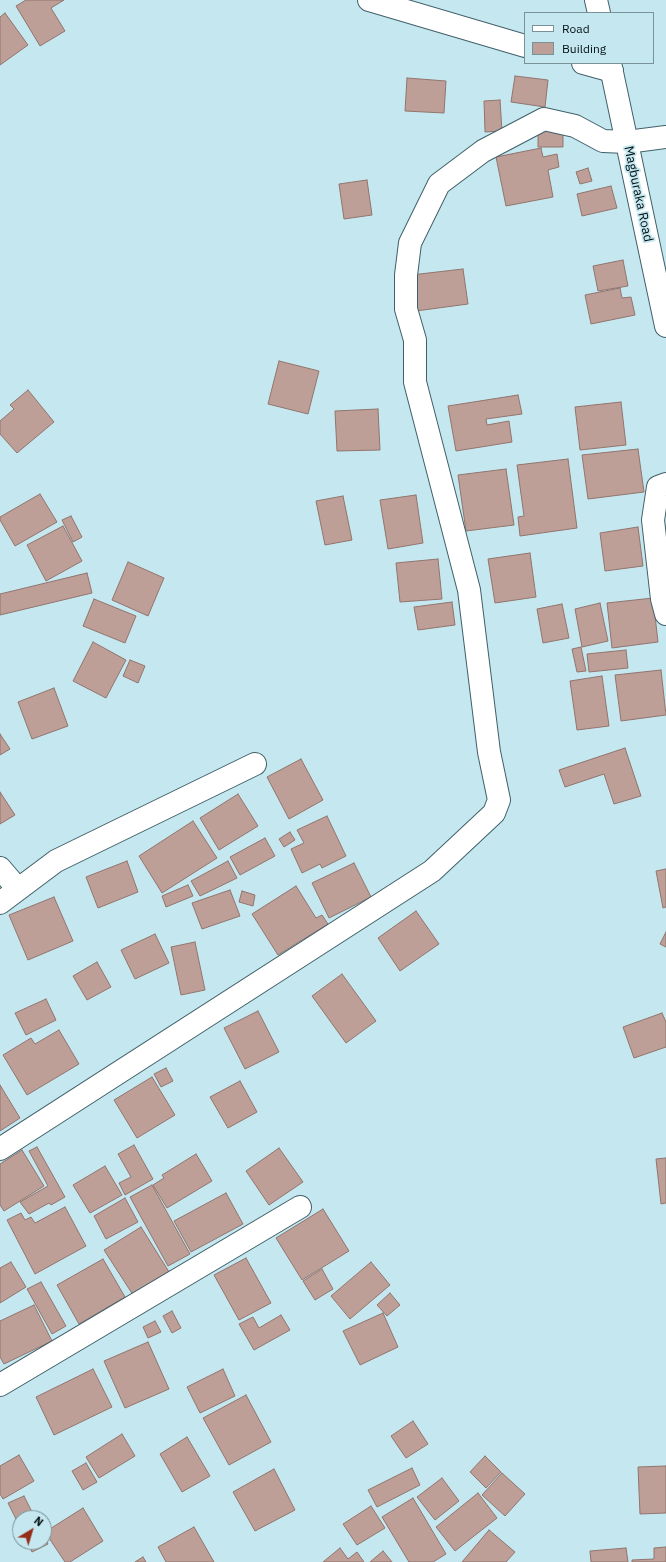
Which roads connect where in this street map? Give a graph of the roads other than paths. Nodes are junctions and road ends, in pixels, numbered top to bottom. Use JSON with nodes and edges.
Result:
{"nodes":[{"id":1,"x":369,"y":0,"type":"edge"},
{"id":2,"x":596,"y":0,"type":"edge"},
{"id":3,"x":599,"y":12,"type":"edge"},
{"id":4,"x":524,"y":46,"type":"edge"},
{"id":5,"x":590,"y":64,"type":"edge"},
{"id":6,"x":611,"y":67,"type":"edge"},
{"id":7,"x":666,"y":137,"type":"edge"},
{"id":8,"x":627,"y":142,"type":"junction"},
{"id":9,"x":666,"y":326,"type":"edge"},
{"id":10,"x":666,"y":484,"type":"edge"},
{"id":11,"x":666,"y":614,"type":"edge"},
{"id":12,"x":255,"y":764,"type":"dead end"},
{"id":13,"x":0,"y":868,"type":"edge"},
{"id":14,"x":18,"y":889,"type":"junction"},
{"id":15,"x":0,"y":903,"type":"edge"},
{"id":16,"x":0,"y":1148,"type":"edge"},
{"id":17,"x":300,"y":1207,"type":"dead end"},
{"id":18,"x":0,"y":1385,"type":"edge"}],
"edges":[{"from":1,"to":4,"type":"street"},
{"from":2,"to":3,"type":"street"},
{"from":5,"to":6,"type":"street"},
{"from":6,"to":8,"type":"street","name":"Magburaka Road"},
{"from":7,"to":8,"type":"street"},
{"from":8,"to":9,"type":"street","name":"Magburaka Road"},
{"from":8,"to":16,"type":"street"},
{"from":10,"to":11,"type":"street"},
{"from":12,"to":14,"type":"street"},
{"from":13,"to":14,"type":"street"},
{"from":14,"to":15,"type":"street"},
{"from":17,"to":18,"type":"street"}]}
